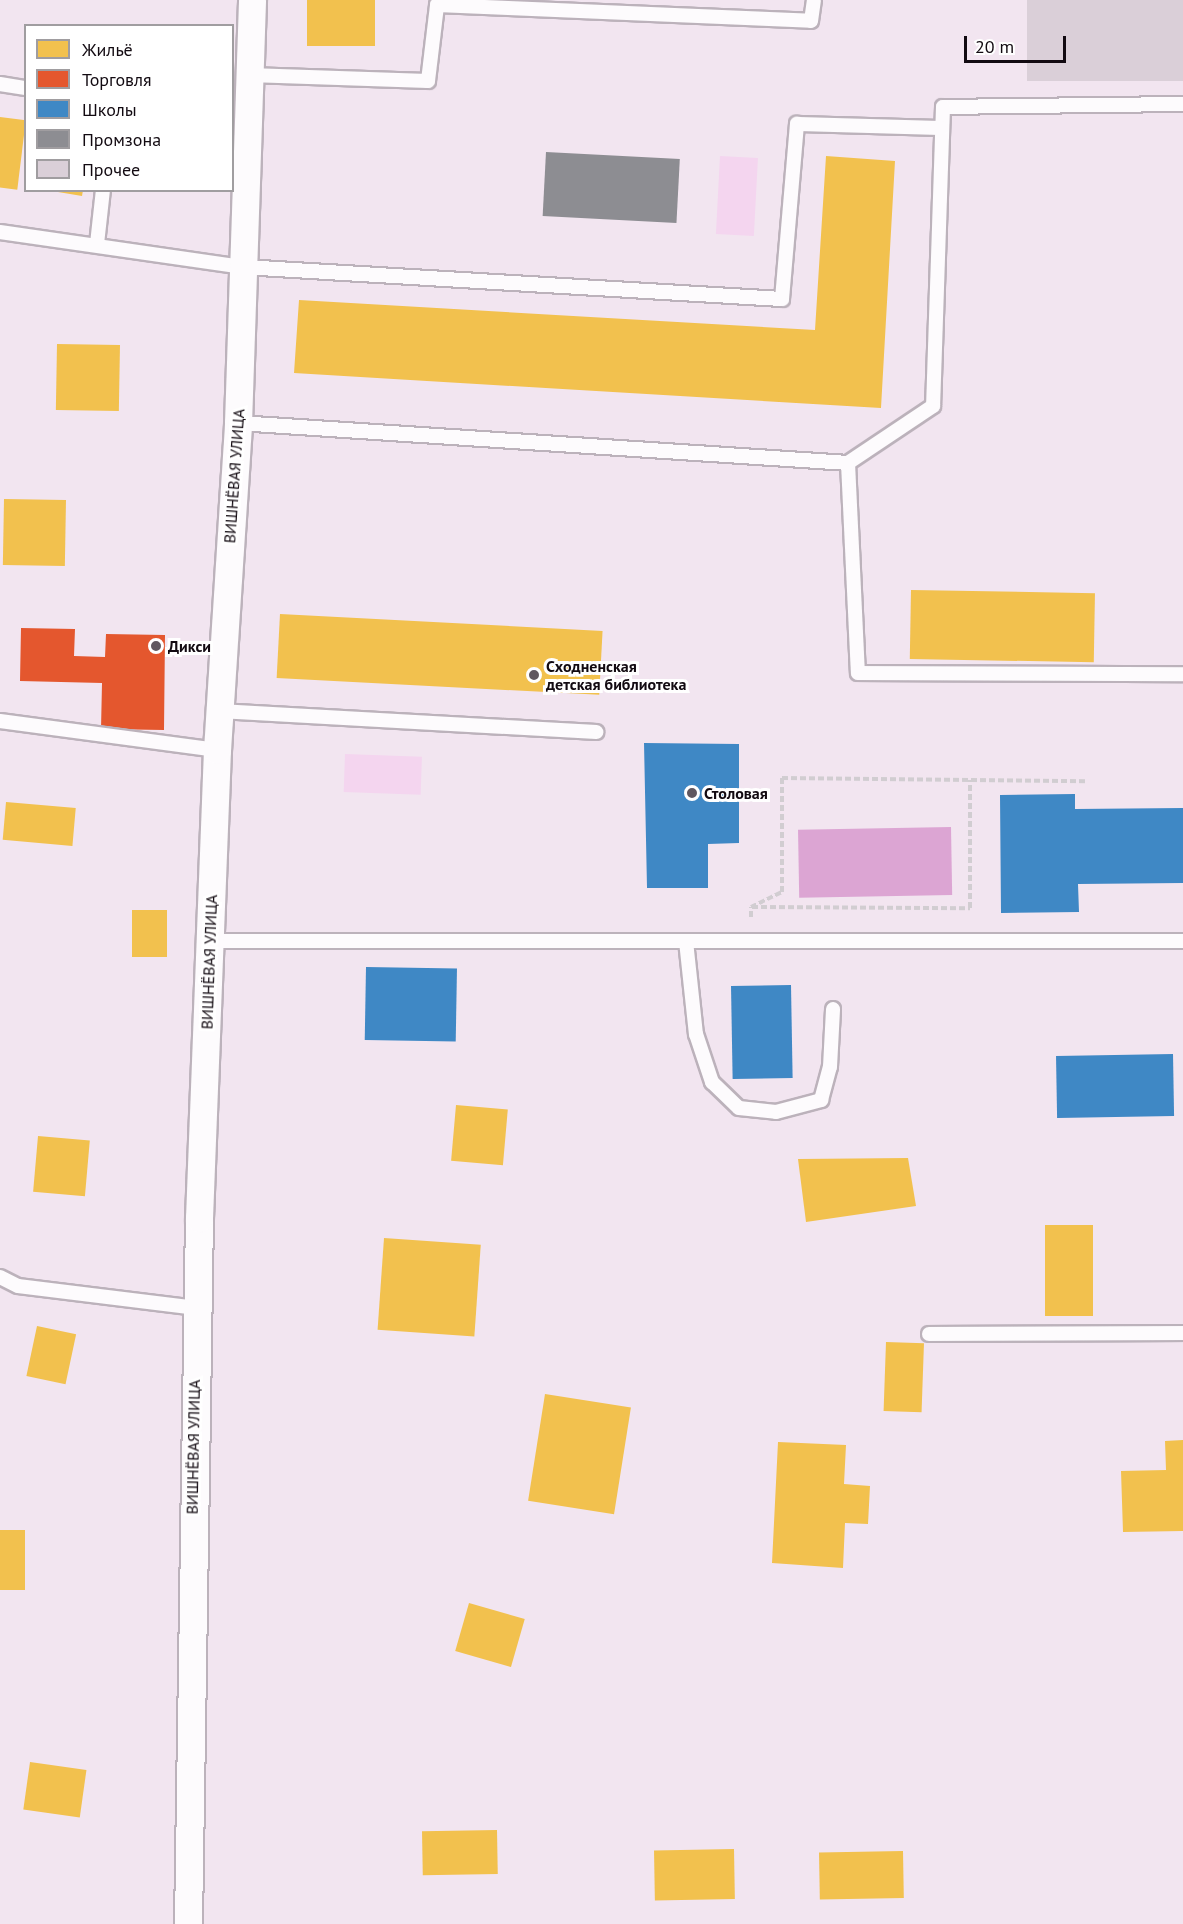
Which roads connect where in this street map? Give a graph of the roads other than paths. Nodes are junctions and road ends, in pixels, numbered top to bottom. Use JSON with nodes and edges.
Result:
{"nodes":[{"id":1,"x":252,"y":0,"type":"edge"},
{"id":2,"x":814,"y":0,"type":"edge"},
{"id":3,"x":249,"y":75,"type":"junction"},
{"id":4,"x":0,"y":84,"type":"edge"},
{"id":5,"x":24,"y":88,"type":"edge"},
{"id":6,"x":1183,"y":104,"type":"edge"},
{"id":7,"x":240,"y":114,"type":"edge"},
{"id":8,"x":942,"y":128,"type":"junction"},
{"id":9,"x":103,"y":192,"type":"edge"},
{"id":10,"x":0,"y":232,"type":"edge"},
{"id":11,"x":97,"y":244,"type":"junction"},
{"id":12,"x":243,"y":267,"type":"junction"},
{"id":13,"x":238,"y":423,"type":"junction"},
{"id":14,"x":848,"y":463,"type":"junction"},
{"id":15,"x":1183,"y":674,"type":"edge"},
{"id":16,"x":219,"y":711,"type":"junction"},
{"id":17,"x":0,"y":721,"type":"edge"},
{"id":18,"x":596,"y":732,"type":"dead end"},
{"id":19,"x":217,"y":750,"type":"junction"},
{"id":20,"x":210,"y":941,"type":"junction"},
{"id":21,"x":686,"y":941,"type":"junction"},
{"id":22,"x":1183,"y":941,"type":"edge"},
{"id":23,"x":833,"y":1009,"type":"dead end"},
{"id":24,"x":0,"y":1277,"type":"edge"},
{"id":25,"x":197,"y":1308,"type":"junction"},
{"id":26,"x":1183,"y":1333,"type":"edge"},
{"id":27,"x":929,"y":1334,"type":"dead end"},
{"id":28,"x":188,"y":1924,"type":"edge"}],
"edges":[{"from":1,"to":3,"type":"street","name":"ВИШНЁВАЯ УЛИЦА"},
{"from":2,"to":3,"type":"lane"},
{"from":3,"to":7,"type":"street","name":"ВИШНЁВАЯ УЛИЦА"},
{"from":4,"to":5,"type":"lane"},
{"from":6,"to":8,"type":"lane"},
{"from":7,"to":12,"type":"street","name":"ВИШНЁВАЯ УЛИЦА"},
{"from":8,"to":12,"type":"lane"},
{"from":8,"to":14,"type":"lane"},
{"from":9,"to":11,"type":"lane"},
{"from":10,"to":11,"type":"lane"},
{"from":11,"to":12,"type":"lane"},
{"from":12,"to":13,"type":"street","name":"ВИШНЁВАЯ УЛИЦА"},
{"from":13,"to":14,"type":"lane"},
{"from":13,"to":16,"type":"street","name":"ВИШНЁВАЯ УЛИЦА"},
{"from":14,"to":15,"type":"lane"},
{"from":16,"to":18,"type":"lane"},
{"from":16,"to":19,"type":"street","name":"ВИШНЁВАЯ УЛИЦА"},
{"from":17,"to":19,"type":"lane"},
{"from":19,"to":20,"type":"street","name":"ВИШНЁВАЯ УЛИЦА"},
{"from":20,"to":21,"type":"lane"},
{"from":20,"to":25,"type":"street","name":"ВИШНЁВАЯ УЛИЦА"},
{"from":21,"to":22,"type":"lane"},
{"from":21,"to":23,"type":"lane"},
{"from":24,"to":25,"type":"lane"},
{"from":25,"to":28,"type":"street","name":"ВИШНЁВАЯ УЛИЦА"},
{"from":26,"to":27,"type":"lane"}]}
